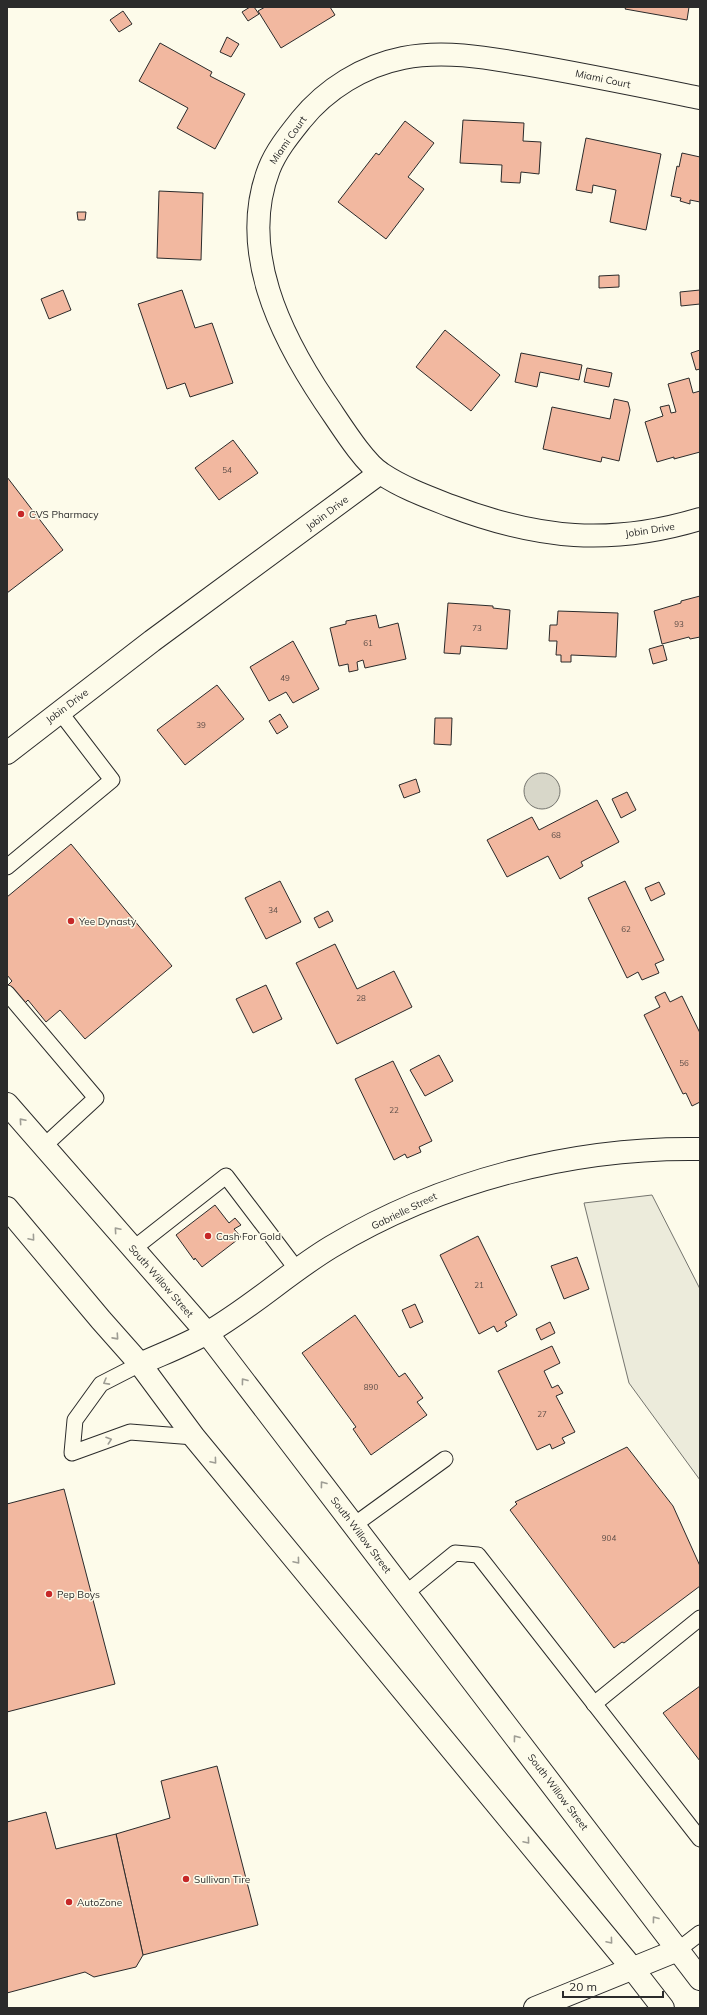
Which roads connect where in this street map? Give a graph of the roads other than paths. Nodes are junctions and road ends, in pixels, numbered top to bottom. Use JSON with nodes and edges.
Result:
{"nodes":[{"id":1,"x":700,"y":98,"type":"edge"},
{"id":2,"x":380,"y":473,"type":"junction"},
{"id":3,"x":700,"y":519,"type":"edge"},
{"id":4,"x":60,"y":712,"type":"junction"},
{"id":5,"x":7,"y":753,"type":"edge"},
{"id":6,"x":7,"y":867,"type":"edge"},
{"id":7,"x":7,"y":993,"type":"edge"},
{"id":8,"x":7,"y":1104,"type":"edge"},
{"id":9,"x":44,"y":1146,"type":"junction"},
{"id":10,"x":700,"y":1149,"type":"edge"},
{"id":11,"x":7,"y":1208,"type":"edge"},
{"id":12,"x":133,"y":1249,"type":"junction"},
{"id":13,"x":298,"y":1270,"type":"junction"},
{"id":14,"x":207,"y":1333,"type":"junction"},
{"id":15,"x":140,"y":1364,"type":"junction"},
{"id":16,"x":194,"y":1436,"type":"junction"},
{"id":17,"x":445,"y":1459,"type":"dead end"},
{"id":18,"x":354,"y":1525,"type":"junction"},
{"id":19,"x":406,"y":1593,"type":"junction"},
{"id":20,"x":700,"y":1618,"type":"edge"},
{"id":21,"x":594,"y":1704,"type":"junction"},
{"id":22,"x":700,"y":1839,"type":"edge"},
{"id":23,"x":700,"y":1932,"type":"edge"},
{"id":24,"x":678,"y":1950,"type":"junction"},
{"id":25,"x":632,"y":1968,"type":"junction"},
{"id":26,"x":700,"y":1979,"type":"edge"},
{"id":27,"x":535,"y":2008,"type":"edge"},
{"id":28,"x":662,"y":2008,"type":"edge"}],
"edges":[{"from":1,"to":2,"type":"street","name":"Miami Court"},
{"from":2,"to":3,"type":"street","name":"Jobin Drive"},
{"from":2,"to":4,"type":"street","name":"Jobin Drive"},
{"from":4,"to":5,"type":"street","name":"Jobin Drive"},
{"from":4,"to":6,"type":"lane"},
{"from":7,"to":9,"type":"lane"},
{"from":9,"to":8,"type":"street","name":"South Willow Street","one_way":true},
{"from":12,"to":9,"type":"street","name":"South Willow Street","one_way":true},
{"from":10,"to":13,"type":"street","name":"Gabrielle Street"},
{"from":11,"to":15,"type":"street","one_way":true},
{"from":12,"to":13,"type":"lane"},
{"from":12,"to":14,"type":"street","name":"South Willow Street"},
{"from":13,"to":14,"type":"street","name":"Gabrielle Street"},
{"from":14,"to":15,"type":"street","name":"Gabrielle Street"},
{"from":18,"to":14,"type":"street","name":"South Willow Street","one_way":true},
{"from":15,"to":16,"type":"street"},
{"from":15,"to":16,"type":"lane","one_way":true},
{"from":16,"to":25,"type":"street","one_way":true},
{"from":17,"to":18,"type":"lane"},
{"from":18,"to":19,"type":"street","name":"South Willow Street"},
{"from":19,"to":21,"type":"lane"},
{"from":24,"to":19,"type":"street","name":"South Willow Street","one_way":true},
{"from":20,"to":21,"type":"lane"},
{"from":21,"to":22,"type":"lane"},
{"from":23,"to":24,"type":"lane"},
{"from":24,"to":25,"type":"street"},
{"from":24,"to":26,"type":"street","name":"South Willow Street"},
{"from":25,"to":27,"type":"street"},
{"from":25,"to":28,"type":"street"}]}
